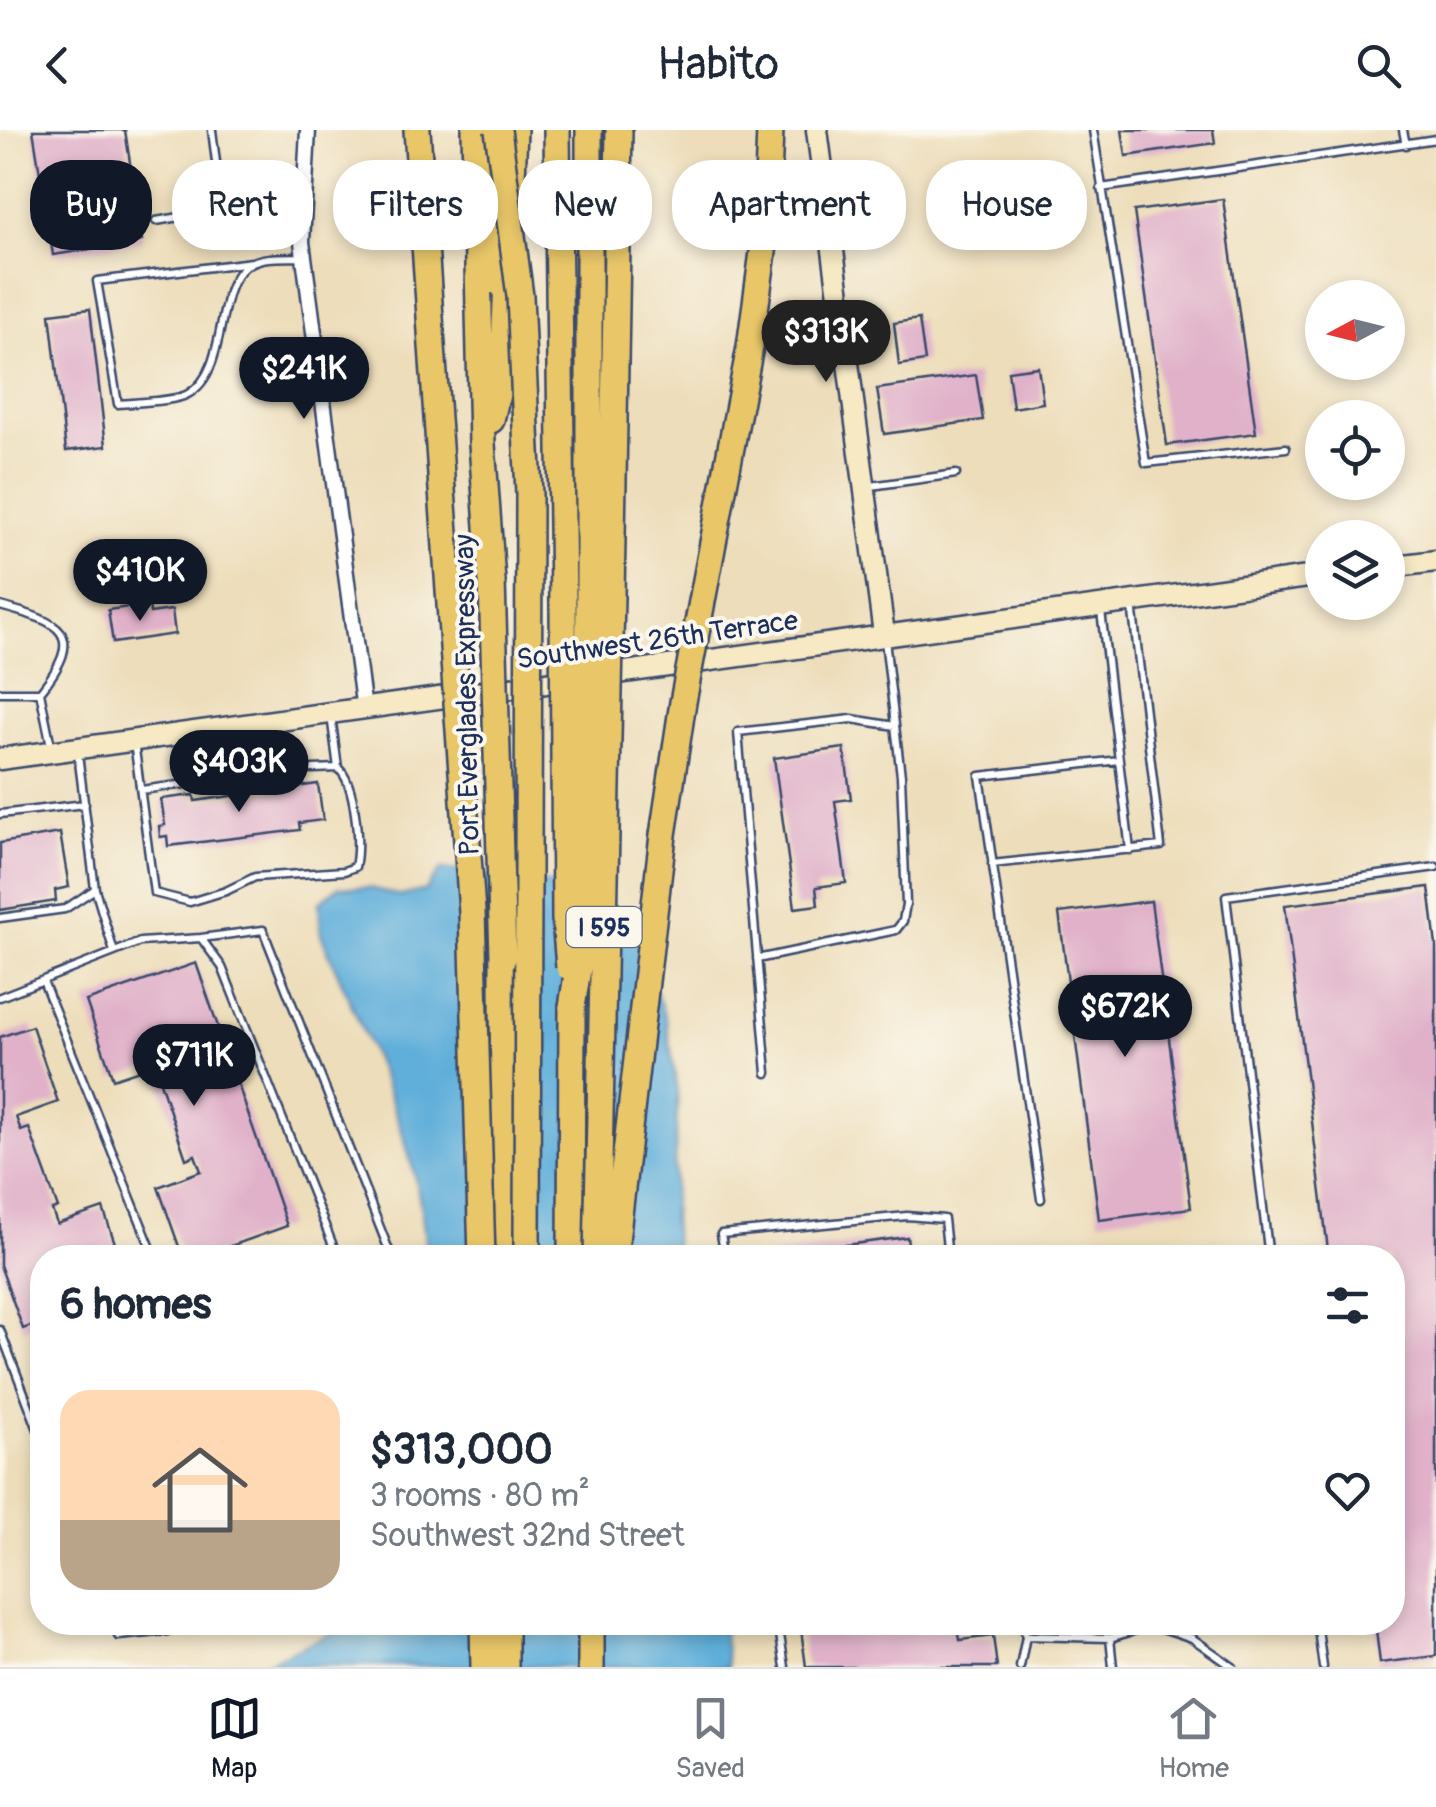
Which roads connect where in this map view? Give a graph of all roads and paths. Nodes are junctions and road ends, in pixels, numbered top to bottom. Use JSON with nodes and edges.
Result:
{"nodes":[{"id":1,"x":212,"y":130,"type":"edge"},
{"id":2,"x":308,"y":130,"type":"edge"},
{"id":3,"x":417,"y":130,"type":"edge"},
{"id":4,"x":475,"y":130,"type":"edge"},
{"id":5,"x":498,"y":130,"type":"edge"},
{"id":6,"x":514,"y":130,"type":"edge"},
{"id":7,"x":557,"y":130,"type":"edge"},
{"id":8,"x":589,"y":130,"type":"edge"},
{"id":9,"x":618,"y":130,"type":"edge"},
{"id":10,"x":770,"y":130,"type":"edge"},
{"id":11,"x":817,"y":130,"type":"edge"},
{"id":12,"x":1094,"y":130,"type":"edge"},
{"id":13,"x":1404,"y":130,"type":"edge"},
{"id":14,"x":1436,"y":139,"type":"edge"},
{"id":15,"x":1406,"y":145,"type":"junction"},
{"id":16,"x":216,"y":160,"type":"edge"},
{"id":17,"x":305,"y":160,"type":"edge"},
{"id":18,"x":1100,"y":188,"type":"junction"},
{"id":19,"x":172,"y":218,"type":"edge"},
{"id":20,"x":156,"y":221,"type":"dead end"},
{"id":21,"x":304,"y":250,"type":"edge"},
{"id":22,"x":304,"y":257,"type":"junction"},
{"id":23,"x":252,"y":262,"type":"junction"},
{"id":24,"x":491,"y":420,"type":"junction"},
{"id":25,"x":1286,"y":448,"type":"dead end"},
{"id":26,"x":956,"y":474,"type":"dead end"},
{"id":27,"x":864,"y":487,"type":"junction"},
{"id":28,"x":1436,"y":560,"type":"edge"},
{"id":29,"x":1405,"y":565,"type":"edge"},
{"id":30,"x":1305,"y":577,"type":"edge"},
{"id":31,"x":492,"y":581,"type":"junction"},
{"id":32,"x":600,"y":598,"type":"junction"},
{"id":33,"x":1131,"y":600,"type":"junction"},
{"id":34,"x":1100,"y":605,"type":"junction"},
{"id":35,"x":0,"y":606,"type":"edge"},
{"id":36,"x":884,"y":634,"type":"junction"},
{"id":37,"x":0,"y":692,"type":"edge"},
{"id":38,"x":40,"y":692,"type":"junction"},
{"id":39,"x":364,"y":710,"type":"junction"},
{"id":40,"x":331,"y":714,"type":"junction"},
{"id":41,"x":895,"y":726,"type":"junction"},
{"id":42,"x":134,"y":741,"type":"junction"},
{"id":43,"x":78,"y":748,"type":"junction"},
{"id":44,"x":52,"y":752,"type":"junction"},
{"id":45,"x":0,"y":759,"type":"edge"},
{"id":46,"x":1119,"y":760,"type":"junction"},
{"id":47,"x":338,"y":768,"type":"junction"},
{"id":48,"x":142,"y":790,"type":"junction"},
{"id":49,"x":85,"y":804,"type":"junction"},
{"id":50,"x":0,"y":814,"type":"edge"},
{"id":51,"x":1130,"y":850,"type":"junction"},
{"id":52,"x":992,"y":864,"type":"junction"},
{"id":53,"x":1436,"y":867,"type":"edge"},
{"id":54,"x":96,"y":889,"type":"junction"},
{"id":55,"x":0,"y":918,"type":"edge"},
{"id":56,"x":201,"y":938,"type":"junction"},
{"id":57,"x":114,"y":952,"type":"junction"},
{"id":58,"x":757,"y":960,"type":"junction"},
{"id":59,"x":42,"y":980,"type":"junction"},
{"id":60,"x":0,"y":997,"type":"edge"},
{"id":61,"x":572,"y":1007,"type":"junction"},
{"id":62,"x":767,"y":1073,"type":"dead end"},
{"id":63,"x":1041,"y":1200,"type":"dead end"},
{"id":64,"x":149,"y":1245,"type":"edge"},
{"id":65,"x":334,"y":1245,"type":"edge"},
{"id":66,"x":387,"y":1245,"type":"edge"},
{"id":67,"x":482,"y":1245,"type":"edge"},
{"id":68,"x":504,"y":1245,"type":"edge"},
{"id":69,"x":526,"y":1245,"type":"edge"},
{"id":70,"x":571,"y":1245,"type":"edge"},
{"id":71,"x":597,"y":1245,"type":"edge"},
{"id":72,"x":615,"y":1245,"type":"edge"},
{"id":73,"x":723,"y":1245,"type":"edge"},
{"id":74,"x":947,"y":1245,"type":"edge"},
{"id":75,"x":1267,"y":1245,"type":"edge"},
{"id":76,"x":0,"y":1330,"type":"edge"},
{"id":77,"x":2,"y":1341,"type":"edge"},
{"id":78,"x":30,"y":1410,"type":"edge"},
{"id":79,"x":483,"y":1635,"type":"edge"},
{"id":80,"x":505,"y":1635,"type":"edge"},
{"id":81,"x":591,"y":1635,"type":"edge"},
{"id":82,"x":780,"y":1635,"type":"edge"},
{"id":83,"x":1120,"y":1635,"type":"edge"},
{"id":84,"x":1183,"y":1635,"type":"edge"},
{"id":85,"x":1319,"y":1635,"type":"edge"},
{"id":86,"x":1026,"y":1636,"type":"joint"},
{"id":87,"x":1110,"y":1638,"type":"junction"},
{"id":88,"x":484,"y":1667,"type":"edge"},
{"id":89,"x":505,"y":1667,"type":"edge"},
{"id":90,"x":591,"y":1667,"type":"edge"},
{"id":91,"x":785,"y":1667,"type":"edge"},
{"id":92,"x":1020,"y":1667,"type":"edge"},
{"id":93,"x":1113,"y":1667,"type":"edge"},
{"id":94,"x":1233,"y":1667,"type":"edge"},
{"id":95,"x":1323,"y":1667,"type":"edge"}],
"edges":[{"from":1,"to":16,"type":"lane"},
{"from":2,"to":17,"type":"street"},
{"from":3,"to":67,"type":"highway","bridge":true},
{"from":4,"to":31,"type":"highway"},
{"from":5,"to":24,"type":"highway","name":"Port Everglades Expressway"},
{"from":5,"to":69,"type":"highway","bridge":true},
{"from":6,"to":24,"type":"highway"},
{"from":7,"to":61,"type":"highway","bridge":true},
{"from":8,"to":32,"type":"highway"},
{"from":9,"to":32,"type":"highway","number":"I 595"},
{"from":10,"to":72,"type":"highway","bridge":true},
{"from":11,"to":27,"type":"street"},
{"from":12,"to":18,"type":"lane"},
{"from":13,"to":15,"type":"lane"},
{"from":14,"to":15,"type":"lane"},
{"from":15,"to":18,"type":"lane"},
{"from":18,"to":25,"type":"lane"},
{"from":19,"to":20,"type":"lane"},
{"from":21,"to":22,"type":"street"},
{"from":22,"to":23,"type":"lane"},
{"from":22,"to":39,"type":"street"},
{"from":23,"to":23,"type":"lane"},
{"from":24,"to":31,"type":"highway","name":"Port Everglades Expressway"},
{"from":26,"to":27,"type":"lane"},
{"from":27,"to":36,"type":"street"},
{"from":28,"to":29,"type":"street"},
{"from":30,"to":33,"type":"street","name":"Southwest 26th Terrace"},
{"from":31,"to":68,"type":"highway","name":"Port Everglades Expressway","bridge":true},
{"from":32,"to":61,"type":"highway","bridge":true},
{"from":32,"to":71,"type":"highway","number":"I 595","bridge":true},
{"from":33,"to":34,"type":"street","name":"Southwest 26th Terrace"},
{"from":33,"to":51,"type":"lane"},
{"from":34,"to":36,"type":"street","name":"Southwest 26th Terrace"},
{"from":34,"to":46,"type":"lane"},
{"from":35,"to":38,"type":"lane"},
{"from":36,"to":39,"type":"street","name":"Southwest 26th Terrace"},
{"from":36,"to":41,"type":"lane"},
{"from":37,"to":38,"type":"lane"},
{"from":38,"to":44,"type":"lane"},
{"from":39,"to":40,"type":"street","name":"Southwest 26th Terrace"},
{"from":40,"to":42,"type":"street","name":"Southwest 26th Terrace"},
{"from":40,"to":47,"type":"lane"},
{"from":41,"to":58,"type":"lane"},
{"from":41,"to":58,"type":"lane"},
{"from":42,"to":43,"type":"street","name":"Southwest 26th Terrace"},
{"from":42,"to":48,"type":"lane"},
{"from":43,"to":44,"type":"street","name":"Southwest 26th Terrace"},
{"from":43,"to":49,"type":"lane"},
{"from":44,"to":45,"type":"street","name":"Southwest 26th Terrace"},
{"from":46,"to":51,"type":"lane"},
{"from":46,"to":52,"type":"lane"},
{"from":47,"to":48,"type":"lane"},
{"from":47,"to":48,"type":"lane"},
{"from":49,"to":50,"type":"lane"},
{"from":49,"to":54,"type":"lane"},
{"from":51,"to":52,"type":"lane"},
{"from":52,"to":63,"type":"lane"},
{"from":53,"to":75,"type":"lane"},
{"from":54,"to":55,"type":"lane"},
{"from":54,"to":57,"type":"lane"},
{"from":56,"to":57,"type":"lane"},
{"from":56,"to":65,"type":"lane"},
{"from":56,"to":66,"type":"lane"},
{"from":57,"to":59,"type":"lane"},
{"from":58,"to":62,"type":"lane"},
{"from":59,"to":60,"type":"lane"},
{"from":59,"to":64,"type":"lane"},
{"from":61,"to":70,"type":"highway"},
{"from":73,"to":74,"type":"lane"},
{"from":76,"to":77,"type":"lane"},
{"from":77,"to":78,"type":"lane"},
{"from":79,"to":88,"type":"highway"},
{"from":80,"to":89,"type":"highway"},
{"from":81,"to":90,"type":"highway"},
{"from":82,"to":91,"type":"lane"},
{"from":83,"to":87,"type":"lane"},
{"from":84,"to":94,"type":"lane"},
{"from":85,"to":95,"type":"lane"},
{"from":86,"to":87,"type":"lane"},
{"from":86,"to":92,"type":"lane"},
{"from":87,"to":93,"type":"lane"}]}
